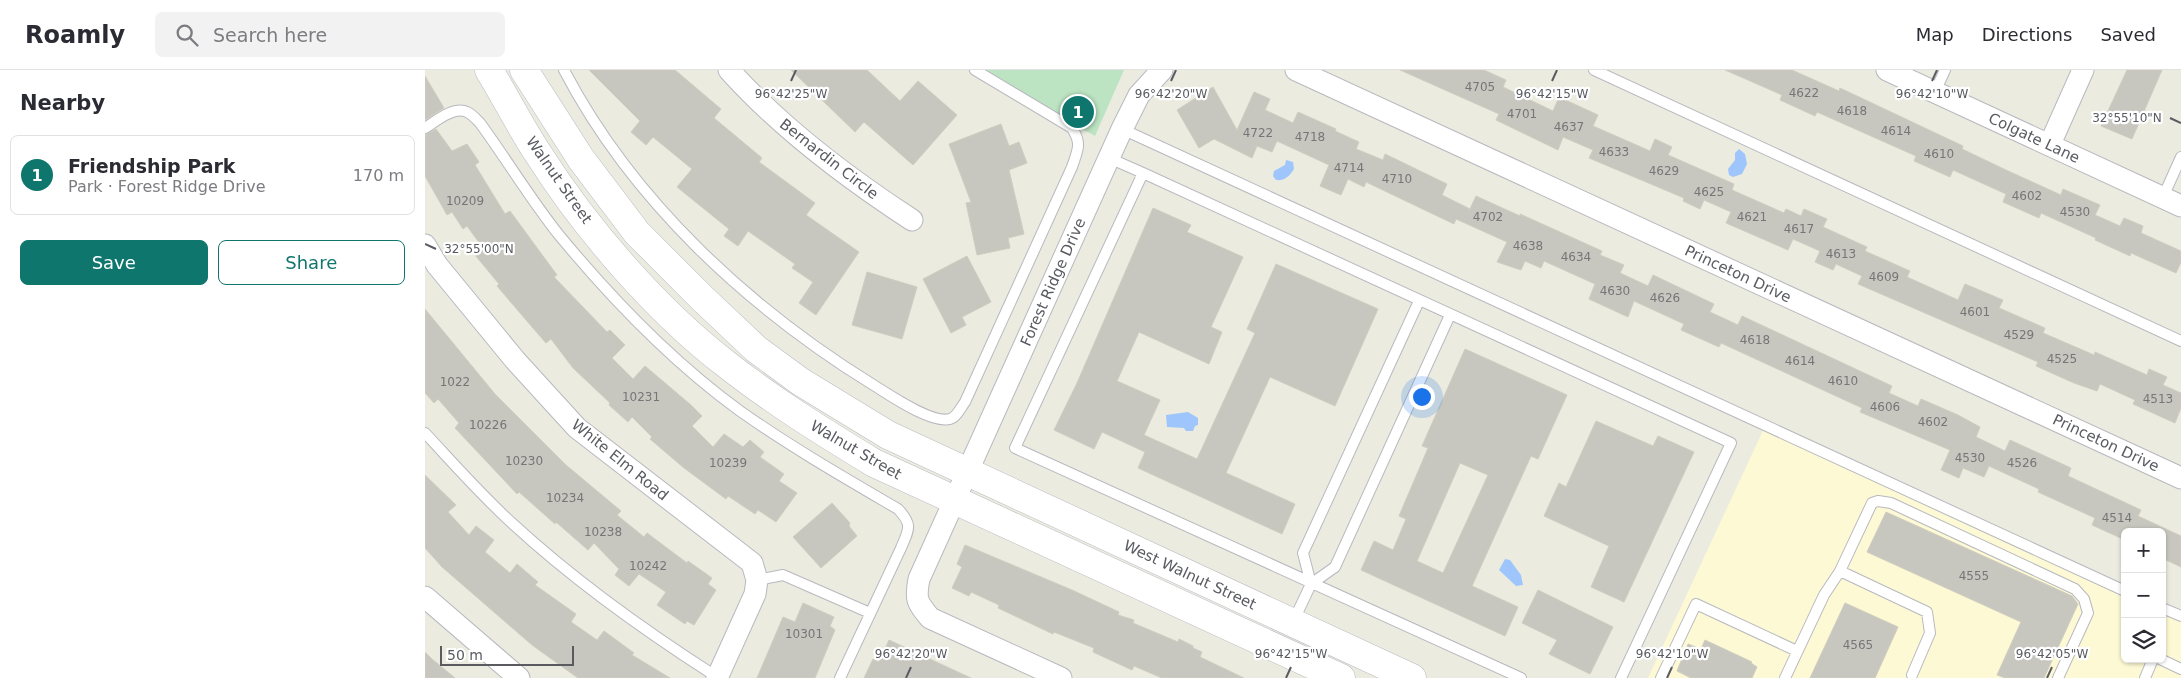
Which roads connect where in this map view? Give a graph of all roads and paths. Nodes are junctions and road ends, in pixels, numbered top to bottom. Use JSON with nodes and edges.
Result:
{"nodes":[{"id":1,"x":489,"y":70,"type":"edge"},
{"id":2,"x":524,"y":70,"type":"edge"},
{"id":3,"x":564,"y":70,"type":"edge"},
{"id":4,"x":729,"y":70,"type":"edge"},
{"id":5,"x":975,"y":70,"type":"edge"},
{"id":6,"x":1162,"y":70,"type":"edge"},
{"id":7,"x":1296,"y":70,"type":"edge"},
{"id":8,"x":1594,"y":70,"type":"edge"},
{"id":9,"x":1887,"y":70,"type":"edge"},
{"id":10,"x":1945,"y":70,"type":"edge"},
{"id":11,"x":2083,"y":70,"type":"edge"},
{"id":12,"x":1935,"y":92,"type":"junction"},
{"id":13,"x":425,"y":128,"type":"edge"},
{"id":14,"x":1122,"y":130,"type":"junction"},
{"id":15,"x":2049,"y":144,"type":"junction"},
{"id":16,"x":2181,"y":157,"type":"edge"},
{"id":17,"x":1109,"y":158,"type":"junction"},
{"id":18,"x":1143,"y":173,"type":"junction"},
{"id":19,"x":2172,"y":202,"type":"edge"},
{"id":20,"x":912,"y":220,"type":"dead end"},
{"id":21,"x":425,"y":245,"type":"edge"},
{"id":22,"x":1419,"y":302,"type":"junction"},
{"id":23,"x":1450,"y":315,"type":"junction"},
{"id":24,"x":2181,"y":341,"type":"edge"},
{"id":25,"x":425,"y":433,"type":"edge"},
{"id":26,"x":967,"y":472,"type":"junction"},
{"id":27,"x":2181,"y":478,"type":"edge"},
{"id":28,"x":955,"y":502,"type":"junction"},
{"id":29,"x":1840,"y":571,"type":"junction"},
{"id":30,"x":757,"y":580,"type":"junction"},
{"id":31,"x":1311,"y":584,"type":"junction"},
{"id":32,"x":2121,"y":589,"type":"edge"},
{"id":33,"x":425,"y":597,"type":"edge"},
{"id":34,"x":2166,"y":610,"type":"edge"},
{"id":35,"x":869,"y":612,"type":"junction"},
{"id":36,"x":2181,"y":616,"type":"edge"},
{"id":37,"x":1292,"y":622,"type":"junction"},
{"id":38,"x":1279,"y":649,"type":"junction"},
{"id":39,"x":1797,"y":652,"type":"junction"},
{"id":40,"x":2166,"y":662,"type":"edge"},
{"id":41,"x":2151,"y":663,"type":"edge"},
{"id":42,"x":2181,"y":669,"type":"edge"},
{"id":43,"x":1913,"y":677,"type":"edge"},
{"id":44,"x":519,"y":678,"type":"edge"},
{"id":45,"x":717,"y":678,"type":"edge"},
{"id":46,"x":840,"y":678,"type":"edge"},
{"id":47,"x":1061,"y":678,"type":"edge"},
{"id":48,"x":1341,"y":678,"type":"edge"},
{"id":49,"x":1412,"y":678,"type":"edge"},
{"id":50,"x":1521,"y":678,"type":"edge"},
{"id":51,"x":1621,"y":678,"type":"edge"},
{"id":52,"x":1661,"y":678,"type":"edge"},
{"id":53,"x":1785,"y":678,"type":"edge"},
{"id":54,"x":2058,"y":678,"type":"edge"},
{"id":55,"x":2145,"y":678,"type":"edge"}],
"edges":[{"from":1,"to":28,"type":"main road","name":"Walnut Street"},
{"from":2,"to":26,"type":"main road","name":"Walnut Street"},
{"from":3,"to":5,"type":"lane"},
{"from":4,"to":20,"type":"street","name":"Bernardin Circle"},
{"from":6,"to":14,"type":"street","name":"Forest Ridge Drive"},
{"from":7,"to":27,"type":"street","name":"Princeton Drive"},
{"from":8,"to":24,"type":"lane"},
{"from":9,"to":12,"type":"street","name":"Colgate Lane"},
{"from":10,"to":12,"type":"lane"},
{"from":11,"to":15,"type":"street"},
{"from":12,"to":15,"type":"street","name":"Colgate Lane"},
{"from":13,"to":35,"type":"lane"},
{"from":14,"to":17,"type":"street","name":"Forest Ridge Drive"},
{"from":14,"to":32,"type":"lane"},
{"from":15,"to":19,"type":"street","name":"Colgate Lane"},
{"from":16,"to":19,"type":"lane"},
{"from":17,"to":18,"type":"lane"},
{"from":17,"to":26,"type":"street","name":"Forest Ridge Drive"},
{"from":18,"to":22,"type":"lane"},
{"from":18,"to":31,"type":"lane"},
{"from":21,"to":30,"type":"street","name":"White Elm Road"},
{"from":22,"to":23,"type":"lane"},
{"from":22,"to":31,"type":"lane"},
{"from":23,"to":31,"type":"lane"},
{"from":23,"to":51,"type":"lane"},
{"from":25,"to":45,"type":"lane"},
{"from":26,"to":28,"type":"street","name":"Forest Ridge Drive"},
{"from":26,"to":37,"type":"main road","name":"West Walnut Street"},
{"from":28,"to":38,"type":"main road","name":"Walnut Street"},
{"from":28,"to":47,"type":"street","name":"Forest Ridge Drive"},
{"from":29,"to":39,"type":"lane"},
{"from":29,"to":43,"type":"lane"},
{"from":29,"to":54,"type":"lane"},
{"from":30,"to":35,"type":"lane"},
{"from":30,"to":45,"type":"street"},
{"from":31,"to":37,"type":"lane"},
{"from":31,"to":50,"type":"lane"},
{"from":33,"to":44,"type":"street"},
{"from":34,"to":36,"type":"lane"},
{"from":35,"to":46,"type":"lane"},
{"from":37,"to":38,"type":"main road"},
{"from":37,"to":49,"type":"main road","name":"West Walnut Street"},
{"from":38,"to":48,"type":"main road","name":"Walnut Street"},
{"from":39,"to":52,"type":"lane"},
{"from":39,"to":53,"type":"lane"},
{"from":40,"to":42,"type":"lane"},
{"from":41,"to":55,"type":"lane"}]}
